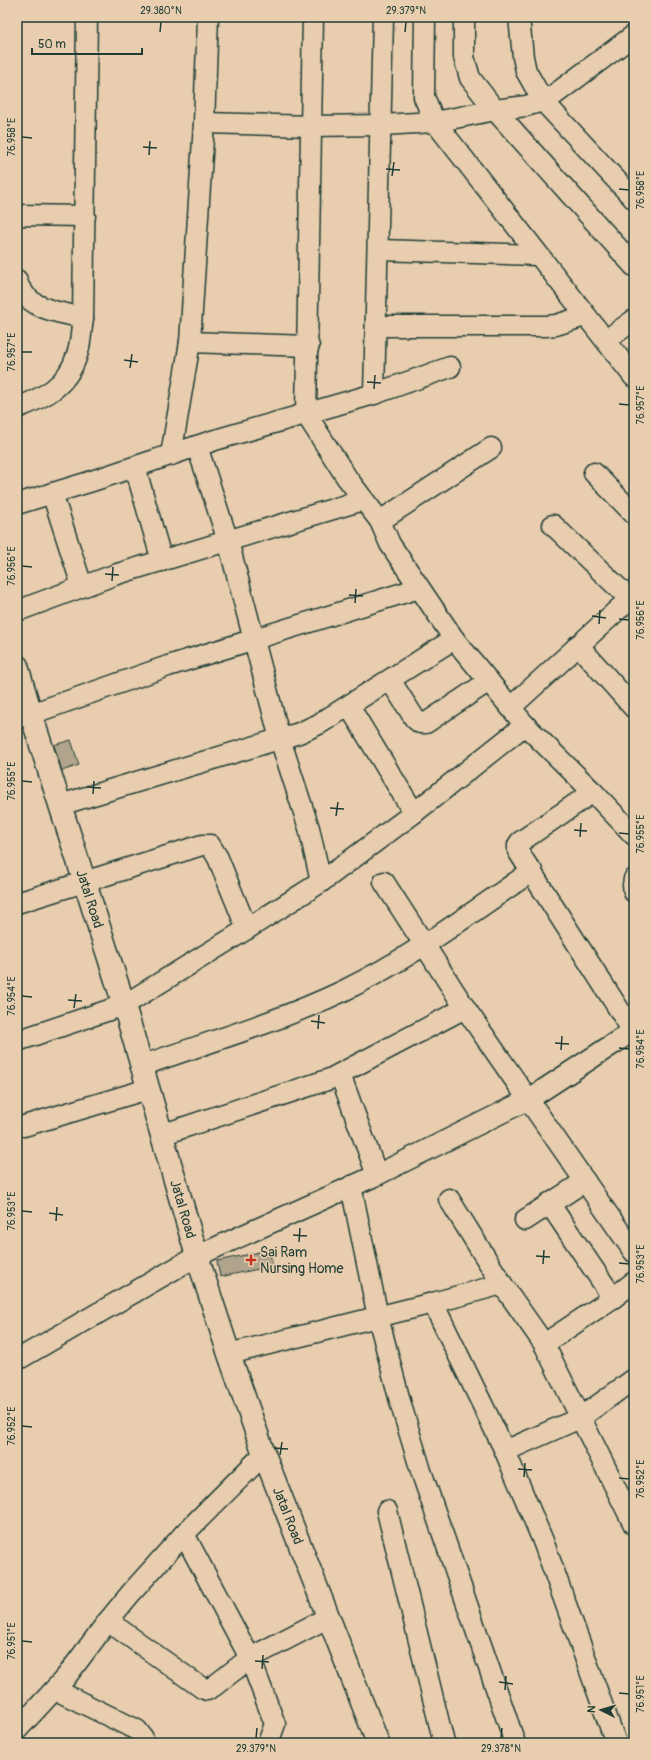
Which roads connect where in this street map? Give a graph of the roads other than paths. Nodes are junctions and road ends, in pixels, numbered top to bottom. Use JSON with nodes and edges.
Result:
{"nodes":[{"id":1,"x":87,"y":17,"type":"edge"},
{"id":2,"x":208,"y":17,"type":"edge"},
{"id":3,"x":313,"y":17,"type":"edge"},
{"id":4,"x":383,"y":17,"type":"edge"},
{"id":5,"x":424,"y":17,"type":"edge"},
{"id":6,"x":464,"y":17,"type":"edge"},
{"id":7,"x":519,"y":17,"type":"edge"},
{"id":8,"x":634,"y":35,"type":"edge"},
{"id":9,"x":543,"y":101,"type":"junction"},
{"id":10,"x":495,"y":110,"type":"junction"},
{"id":11,"x":435,"y":122,"type":"junction"},
{"id":12,"x":204,"y":123,"type":"junction"},
{"id":13,"x":381,"y":125,"type":"junction"},
{"id":14,"x":311,"y":126,"type":"junction"},
{"id":15,"x":634,"y":199,"type":"edge"},
{"id":16,"x":17,"y":215,"type":"edge"},
{"id":17,"x":85,"y":216,"type":"junction"},
{"id":18,"x":379,"y":250,"type":"junction"},
{"id":19,"x":538,"y":255,"type":"junction"},
{"id":20,"x":634,"y":266,"type":"edge"},
{"id":21,"x":17,"y":280,"type":"edge"},
{"id":22,"x":585,"y":316,"type":"junction"},
{"id":23,"x":83,"y":318,"type":"junction"},
{"id":24,"x":634,"y":320,"type":"edge"},
{"id":25,"x":376,"y":326,"type":"junction"},
{"id":26,"x":606,"y":340,"type":"junction"},
{"id":27,"x":190,"y":342,"type":"junction"},
{"id":28,"x":309,"y":346,"type":"junction"},
{"id":29,"x":450,"y":368,"type":"dead end"},
{"id":30,"x":634,"y":377,"type":"edge"},
{"id":31,"x":374,"y":394,"type":"junction"},
{"id":32,"x":17,"y":408,"type":"edge"},
{"id":33,"x":306,"y":414,"type":"junction"},
{"id":34,"x":197,"y":446,"type":"junction"},
{"id":35,"x":491,"y":448,"type":"dead end"},
{"id":36,"x":171,"y":455,"type":"junction"},
{"id":37,"x":135,"y":467,"type":"junction"},
{"id":38,"x":594,"y":473,"type":"dead end"},
{"id":39,"x":52,"y":493,"type":"junction"},
{"id":40,"x":363,"y":500,"type":"junction"},
{"id":41,"x":17,"y":504,"type":"edge"},
{"id":42,"x":634,"y":514,"type":"edge"},
{"id":43,"x":380,"y":521,"type":"junction"},
{"id":44,"x":554,"y":525,"type":"dead end"},
{"id":45,"x":228,"y":541,"type":"junction"},
{"id":46,"x":162,"y":561,"type":"junction"},
{"id":47,"x":82,"y":586,"type":"junction"},
{"id":48,"x":419,"y":588,"type":"junction"},
{"id":49,"x":633,"y":599,"type":"edge"},
{"id":50,"x":17,"y":611,"type":"edge"},
{"id":51,"x":255,"y":639,"type":"junction"},
{"id":52,"x":454,"y":639,"type":"junction"},
{"id":53,"x":578,"y":645,"type":"junction"},
{"id":54,"x":17,"y":666,"type":"edge"},
{"id":55,"x":390,"y":680,"type":"junction"},
{"id":56,"x":489,"y":681,"type":"junction"},
{"id":57,"x":349,"y":706,"type":"junction"},
{"id":58,"x":510,"y":707,"type":"junction"},
{"id":59,"x":634,"y":708,"type":"edge"},
{"id":60,"x":24,"y":716,"type":"edge"},
{"id":61,"x":525,"y":725,"type":"junction"},
{"id":62,"x":280,"y":738,"type":"junction"},
{"id":63,"x":593,"y":792,"type":"junction"},
{"id":64,"x":60,"y":805,"type":"junction"},
{"id":65,"x":414,"y":813,"type":"junction"},
{"id":66,"x":634,"y":835,"type":"edge"},
{"id":67,"x":532,"y":871,"type":"junction"},
{"id":68,"x":634,"y":879,"type":"edge"},
{"id":69,"x":85,"y":881,"type":"junction"},
{"id":70,"x":321,"y":882,"type":"junction"},
{"id":71,"x":384,"y":882,"type":"dead end"},
{"id":72,"x":634,"y":892,"type":"edge"},
{"id":73,"x":17,"y":903,"type":"edge"},
{"id":74,"x":247,"y":929,"type":"junction"},
{"id":75,"x":426,"y":946,"type":"junction"},
{"id":76,"x":124,"y":1005,"type":"junction"},
{"id":77,"x":465,"y":1008,"type":"junction"},
{"id":78,"x":633,"y":1032,"type":"edge"},
{"id":79,"x":17,"y":1041,"type":"edge"},
{"id":80,"x":141,"y":1066,"type":"junction"},
{"id":81,"x":340,"y":1074,"type":"junction"},
{"id":82,"x":148,"y":1089,"type":"junction"},
{"id":83,"x":529,"y":1099,"type":"junction"},
{"id":84,"x":24,"y":1126,"type":"dead end"},
{"id":85,"x":161,"y":1135,"type":"junction"},
{"id":86,"x":377,"y":1175,"type":"junction"},
{"id":87,"x":585,"y":1181,"type":"junction"},
{"id":88,"x":351,"y":1186,"type":"junction"},
{"id":89,"x":449,"y":1199,"type":"dead end"},
{"id":90,"x":549,"y":1203,"type":"junction"},
{"id":91,"x":524,"y":1220,"type":"dead end"},
{"id":92,"x":633,"y":1248,"type":"edge"},
{"id":93,"x":197,"y":1256,"type":"junction"},
{"id":94,"x":634,"y":1282,"type":"edge"},
{"id":95,"x":502,"y":1284,"type":"junction"},
{"id":96,"x":613,"y":1298,"type":"junction"},
{"id":97,"x":433,"y":1303,"type":"junction"},
{"id":98,"x":378,"y":1317,"type":"junction"},
{"id":99,"x":544,"y":1344,"type":"junction"},
{"id":100,"x":229,"y":1354,"type":"junction"},
{"id":101,"x":17,"y":1360,"type":"edge"},
{"id":102,"x":634,"y":1379,"type":"edge"},
{"id":103,"x":580,"y":1418,"type":"junction"},
{"id":104,"x":505,"y":1451,"type":"junction"},
{"id":105,"x":264,"y":1454,"type":"junction"},
{"id":106,"x":388,"y":1511,"type":"dead end"},
{"id":107,"x":634,"y":1525,"type":"edge"},
{"id":108,"x":184,"y":1534,"type":"junction"},
{"id":109,"x":329,"y":1618,"type":"junction"},
{"id":110,"x":108,"y":1621,"type":"junction"},
{"id":111,"x":250,"y":1658,"type":"junction"},
{"id":112,"x":56,"y":1690,"type":"junction"},
{"id":113,"x":33,"y":1714,"type":"junction"},
{"id":114,"x":17,"y":1730,"type":"edge"},
{"id":115,"x":19,"y":1743,"type":"edge"},
{"id":116,"x":143,"y":1743,"type":"edge"},
{"id":117,"x":268,"y":1743,"type":"edge"},
{"id":118,"x":378,"y":1743,"type":"edge"},
{"id":119,"x":444,"y":1743,"type":"edge"},
{"id":120,"x":516,"y":1743,"type":"edge"},
{"id":121,"x":615,"y":1743,"type":"edge"},
{"id":122,"x":620,"y":1743,"type":"edge"}],
"edges":[{"from":1,"to":17,"type":"street"},
{"from":2,"to":12,"type":"street"},
{"from":3,"to":14,"type":"street"},
{"from":4,"to":13,"type":"street"},
{"from":5,"to":11,"type":"street"},
{"from":6,"to":10,"type":"street"},
{"from":7,"to":9,"type":"street"},
{"from":8,"to":9,"type":"street"},
{"from":9,"to":10,"type":"street"},
{"from":9,"to":15,"type":"street"},
{"from":10,"to":11,"type":"street"},
{"from":10,"to":20,"type":"street"},
{"from":11,"to":13,"type":"street"},
{"from":11,"to":19,"type":"street"},
{"from":12,"to":14,"type":"street"},
{"from":12,"to":27,"type":"street"},
{"from":13,"to":14,"type":"street"},
{"from":13,"to":18,"type":"street"},
{"from":14,"to":28,"type":"street"},
{"from":16,"to":17,"type":"street"},
{"from":17,"to":23,"type":"street"},
{"from":18,"to":19,"type":"street"},
{"from":18,"to":25,"type":"street"},
{"from":19,"to":22,"type":"street"},
{"from":21,"to":23,"type":"street"},
{"from":22,"to":25,"type":"street"},
{"from":22,"to":26,"type":"street"},
{"from":23,"to":32,"type":"street"},
{"from":24,"to":26,"type":"street"},
{"from":25,"to":31,"type":"street"},
{"from":26,"to":30,"type":"street"},
{"from":27,"to":28,"type":"street"},
{"from":27,"to":36,"type":"street"},
{"from":28,"to":33,"type":"street"},
{"from":29,"to":31,"type":"street"},
{"from":31,"to":33,"type":"street"},
{"from":33,"to":34,"type":"street"},
{"from":33,"to":40,"type":"street"},
{"from":34,"to":36,"type":"street"},
{"from":34,"to":45,"type":"street"},
{"from":35,"to":43,"type":"street"},
{"from":36,"to":37,"type":"street"},
{"from":37,"to":39,"type":"street"},
{"from":37,"to":46,"type":"street"},
{"from":38,"to":42,"type":"street"},
{"from":39,"to":41,"type":"street"},
{"from":39,"to":47,"type":"street"},
{"from":40,"to":43,"type":"street"},
{"from":40,"to":45,"type":"street"},
{"from":43,"to":48,"type":"street"},
{"from":44,"to":49,"type":"street"},
{"from":45,"to":46,"type":"street"},
{"from":45,"to":51,"type":"street"},
{"from":46,"to":47,"type":"street"},
{"from":47,"to":50,"type":"street"},
{"from":48,"to":51,"type":"street"},
{"from":48,"to":52,"type":"street"},
{"from":49,"to":53,"type":"street"},
{"from":51,"to":60,"type":"street"},
{"from":51,"to":62,"type":"street"},
{"from":52,"to":55,"type":"street"},
{"from":52,"to":56,"type":"street"},
{"from":53,"to":58,"type":"street"},
{"from":53,"to":59,"type":"street"},
{"from":54,"to":60,"type":"main road","name":"Jatal Road"},
{"from":55,"to":56,"type":"street"},
{"from":55,"to":57,"type":"street"},
{"from":56,"to":58,"type":"street"},
{"from":57,"to":62,"type":"street"},
{"from":57,"to":65,"type":"street"},
{"from":58,"to":61,"type":"street"},
{"from":60,"to":64,"type":"main road","name":"Jatal Road"},
{"from":61,"to":63,"type":"street"},
{"from":61,"to":65,"type":"street"},
{"from":62,"to":64,"type":"street"},
{"from":62,"to":70,"type":"street"},
{"from":63,"to":66,"type":"street"},
{"from":63,"to":67,"type":"street"},
{"from":64,"to":69,"type":"main road","name":"Jatal Road"},
{"from":65,"to":70,"type":"street"},
{"from":67,"to":75,"type":"street"},
{"from":67,"to":78,"type":"street"},
{"from":68,"to":72,"type":"street"},
{"from":69,"to":73,"type":"street"},
{"from":69,"to":74,"type":"street"},
{"from":69,"to":76,"type":"main road","name":"Jatal Road"},
{"from":70,"to":74,"type":"street"},
{"from":71,"to":75,"type":"street"},
{"from":74,"to":76,"type":"street"},
{"from":75,"to":77,"type":"street"},
{"from":75,"to":80,"type":"street"},
{"from":76,"to":79,"type":"street"},
{"from":76,"to":80,"type":"main road","name":"Jatal Road"},
{"from":77,"to":81,"type":"street"},
{"from":77,"to":83,"type":"street"},
{"from":78,"to":83,"type":"street"},
{"from":80,"to":82,"type":"main road","name":"Jatal Road"},
{"from":81,"to":85,"type":"street"},
{"from":81,"to":86,"type":"street"},
{"from":82,"to":84,"type":"street"},
{"from":82,"to":85,"type":"main road","name":"Jatal Road"},
{"from":83,"to":86,"type":"street"},
{"from":83,"to":87,"type":"street"},
{"from":85,"to":93,"type":"main road","name":"Jatal Road"},
{"from":86,"to":88,"type":"street"},
{"from":87,"to":90,"type":"street"},
{"from":87,"to":92,"type":"street"},
{"from":88,"to":93,"type":"street"},
{"from":88,"to":98,"type":"street"},
{"from":89,"to":95,"type":"street"},
{"from":90,"to":91,"type":"street"},
{"from":90,"to":96,"type":"street"},
{"from":93,"to":100,"type":"main road","name":"Jatal Road"},
{"from":93,"to":101,"type":"street"},
{"from":94,"to":96,"type":"street"},
{"from":95,"to":97,"type":"street"},
{"from":95,"to":99,"type":"street"},
{"from":96,"to":99,"type":"street"},
{"from":97,"to":98,"type":"street"},
{"from":97,"to":104,"type":"street"},
{"from":98,"to":100,"type":"street"},
{"from":98,"to":120,"type":"street"},
{"from":99,"to":103,"type":"street"},
{"from":100,"to":105,"type":"main road","name":"Jatal Road"},
{"from":102,"to":103,"type":"street"},
{"from":103,"to":104,"type":"street"},
{"from":103,"to":107,"type":"street"},
{"from":104,"to":121,"type":"street"},
{"from":105,"to":108,"type":"street"},
{"from":105,"to":109,"type":"main road","name":"Jatal Road"},
{"from":106,"to":119,"type":"street"},
{"from":108,"to":110,"type":"street"},
{"from":108,"to":111,"type":"street"},
{"from":109,"to":111,"type":"street"},
{"from":109,"to":118,"type":"main road","name":"Jatal Road"},
{"from":110,"to":111,"type":"street"},
{"from":110,"to":112,"type":"street"},
{"from":111,"to":117,"type":"street"},
{"from":112,"to":113,"type":"street"},
{"from":112,"to":116,"type":"street"},
{"from":113,"to":114,"type":"street"},
{"from":113,"to":115,"type":"street"},
{"from":121,"to":122,"type":"street"}]}
